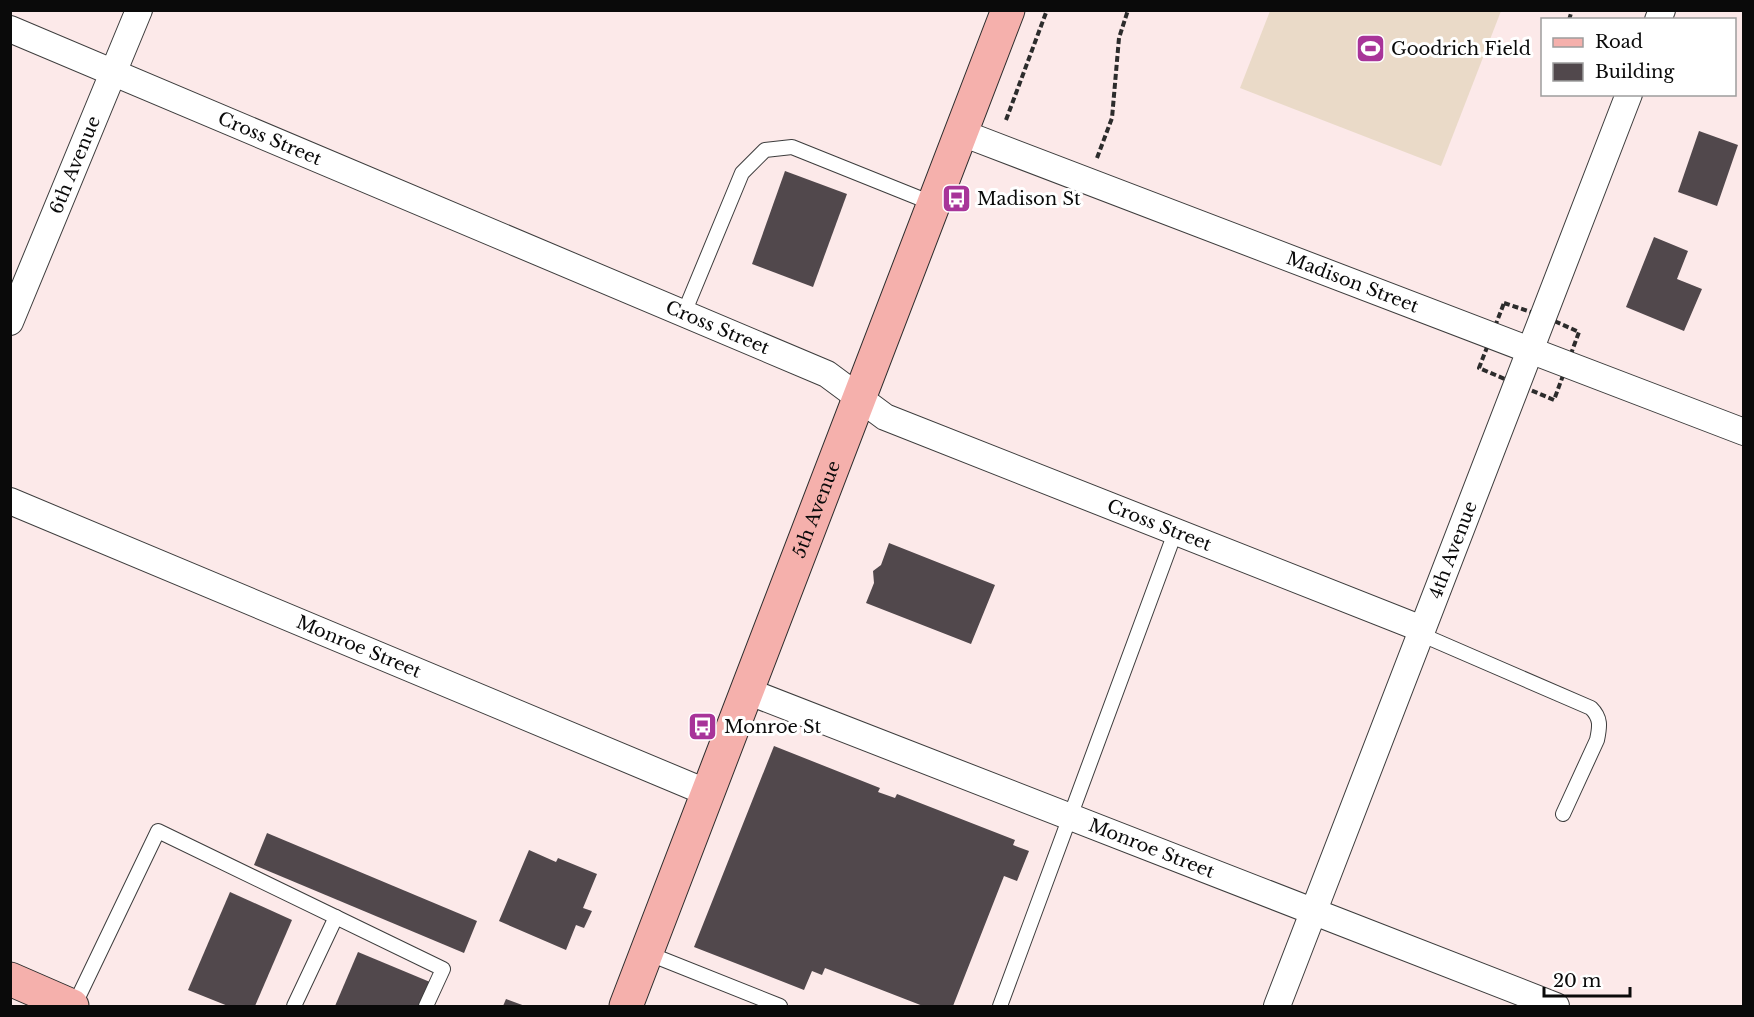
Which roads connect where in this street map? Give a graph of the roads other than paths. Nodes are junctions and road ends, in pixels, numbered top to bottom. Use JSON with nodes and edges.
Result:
{"nodes":[{"id":1,"x":139,"y":10,"type":"edge"},
{"id":2,"x":1008,"y":10,"type":"edge"},
{"id":3,"x":10,"y":29,"type":"edge"},
{"id":4,"x":114,"y":72,"type":"junction"},
{"id":5,"x":1628,"y":96,"type":"edge"},
{"id":6,"x":962,"y":133,"type":"junction"},
{"id":7,"x":935,"y":204,"type":"junction"},
{"id":8,"x":684,"y":313,"type":"junction"},
{"id":9,"x":10,"y":322,"type":"edge"},
{"id":10,"x":1529,"y":352,"type":"junction"},
{"id":11,"x":859,"y":398,"type":"junction"},
{"id":12,"x":1743,"y":432,"type":"edge"},
{"id":13,"x":10,"y":501,"type":"edge"},
{"id":14,"x":1176,"y":530,"type":"junction"},
{"id":15,"x":1421,"y":632,"type":"junction"},
{"id":16,"x":747,"y":691,"type":"junction"},
{"id":17,"x":708,"y":793,"type":"junction"},
{"id":18,"x":1563,"y":814,"type":"dead end"},
{"id":19,"x":1071,"y":816,"type":"junction"},
{"id":20,"x":1314,"y":911,"type":"junction"},
{"id":21,"x":336,"y":917,"type":"junction"},
{"id":22,"x":647,"y":952,"type":"junction"},
{"id":23,"x":10,"y":979,"type":"edge"},
{"id":24,"x":73,"y":1006,"type":"edge"},
{"id":25,"x":294,"y":1006,"type":"edge"},
{"id":26,"x":426,"y":1006,"type":"edge"},
{"id":27,"x":626,"y":1006,"type":"edge"},
{"id":28,"x":780,"y":1006,"type":"edge"},
{"id":29,"x":1000,"y":1006,"type":"edge"},
{"id":30,"x":1277,"y":1006,"type":"edge"},
{"id":31,"x":1556,"y":1006,"type":"edge"}],
"edges":[{"from":1,"to":4,"type":"street","name":"6th Avenue"},
{"from":2,"to":6,"type":"main road","name":"5th Avenue"},
{"from":3,"to":4,"type":"street","name":"Cross Street"},
{"from":4,"to":8,"type":"street","name":"Cross Street"},
{"from":4,"to":9,"type":"street","name":"6th Avenue"},
{"from":5,"to":10,"type":"street","name":"4th Avenue"},
{"from":6,"to":7,"type":"main road","name":"5th Avenue"},
{"from":6,"to":10,"type":"street","name":"Madison Street"},
{"from":7,"to":8,"type":"lane"},
{"from":7,"to":11,"type":"main road","name":"5th Avenue"},
{"from":8,"to":11,"type":"street","name":"Cross Street"},
{"from":10,"to":12,"type":"street","name":"Madison Street"},
{"from":10,"to":15,"type":"street","name":"4th Avenue"},
{"from":11,"to":14,"type":"street","name":"Cross Street"},
{"from":11,"to":16,"type":"main road","name":"5th Avenue"},
{"from":13,"to":17,"type":"street","name":"Monroe Street"},
{"from":14,"to":15,"type":"street","name":"Cross Street"},
{"from":14,"to":19,"type":"lane"},
{"from":15,"to":18,"type":"lane"},
{"from":15,"to":20,"type":"street","name":"4th Avenue"},
{"from":16,"to":17,"type":"main road","name":"5th Avenue"},
{"from":16,"to":19,"type":"street","name":"Monroe Street"},
{"from":17,"to":22,"type":"main road","name":"5th Avenue"},
{"from":19,"to":20,"type":"street","name":"Monroe Street"},
{"from":19,"to":29,"type":"lane"},
{"from":20,"to":30,"type":"street","name":"4th Avenue"},
{"from":20,"to":31,"type":"street","name":"Monroe Street"},
{"from":21,"to":24,"type":"lane"},
{"from":21,"to":25,"type":"lane"},
{"from":21,"to":26,"type":"lane"},
{"from":22,"to":27,"type":"main road","name":"5th Avenue"},
{"from":22,"to":28,"type":"lane"},
{"from":23,"to":24,"type":"main road"}]}
